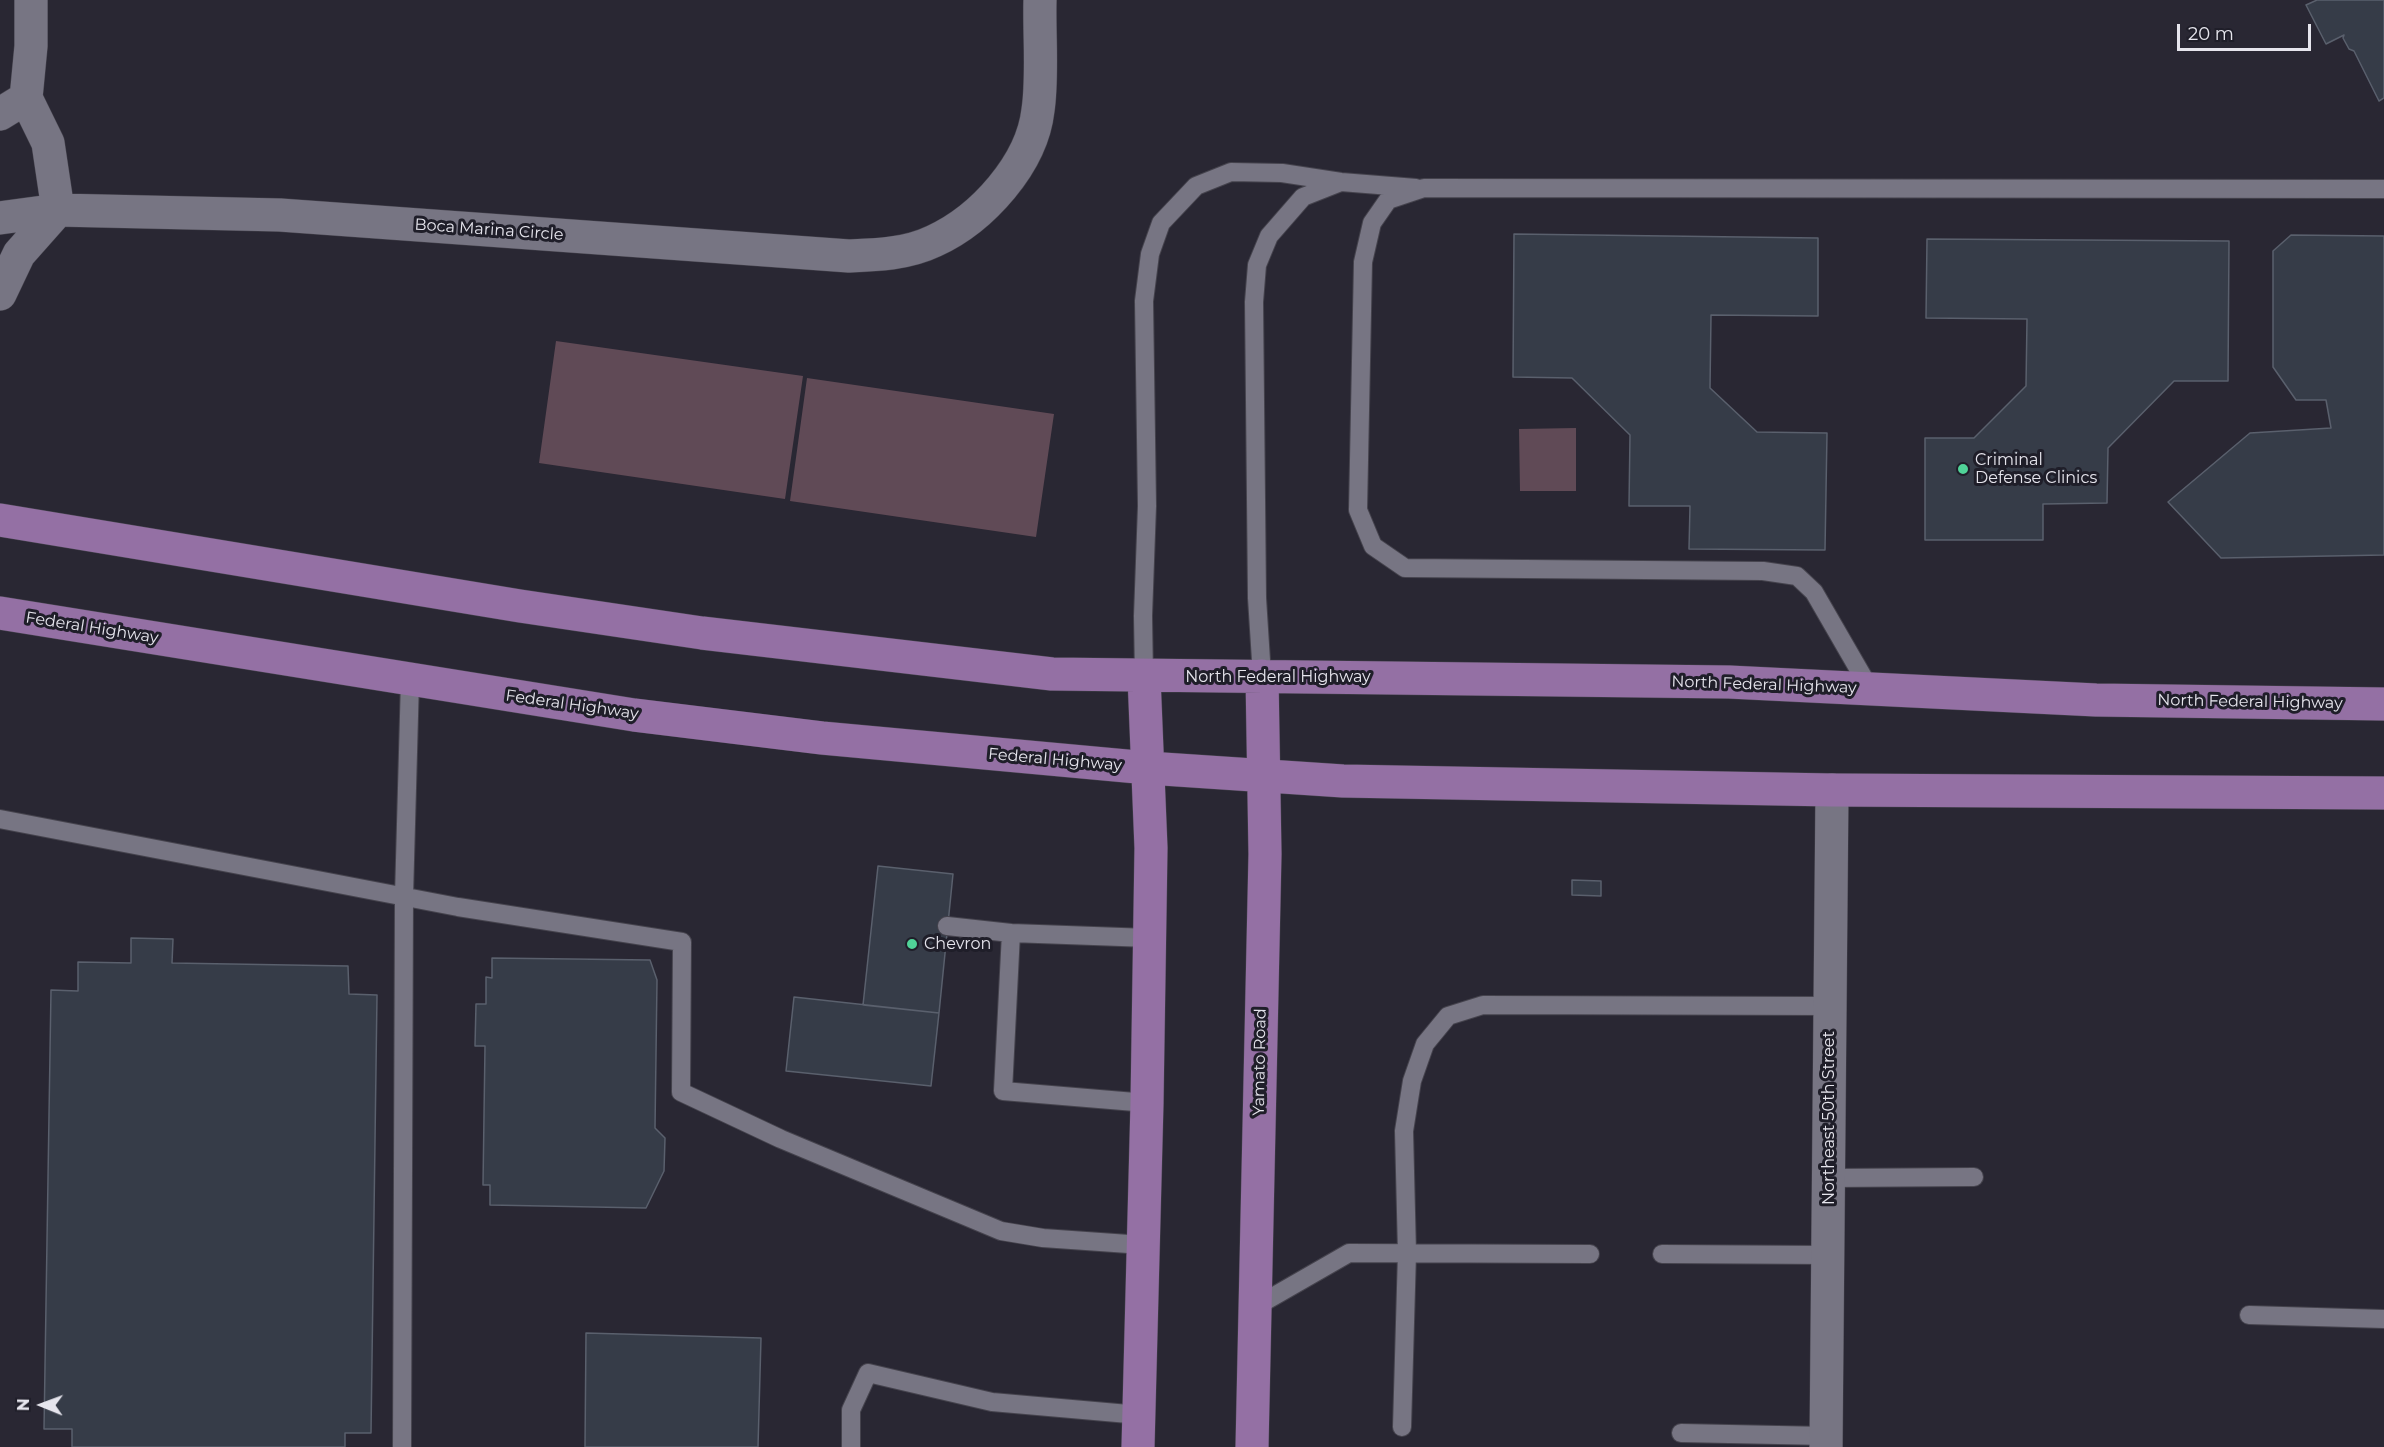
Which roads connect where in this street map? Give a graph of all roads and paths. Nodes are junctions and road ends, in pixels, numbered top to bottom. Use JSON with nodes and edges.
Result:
{"nodes":[{"id":1,"x":31,"y":0,"type":"edge"},
{"id":2,"x":1040,"y":0,"type":"edge"},
{"id":3,"x":13,"y":106,"type":"edge"},
{"id":4,"x":1341,"y":182,"type":"junction"},
{"id":5,"x":1424,"y":188,"type":"junction"},
{"id":6,"x":2384,"y":189,"type":"edge"},
{"id":7,"x":58,"y":210,"type":"junction"},
{"id":8,"x":0,"y":218,"type":"edge"},
{"id":9,"x":0,"y":294,"type":"edge"},
{"id":10,"x":0,"y":520,"type":"edge"},
{"id":11,"x":0,"y":613,"type":"edge"},
{"id":12,"x":1262,"y":676,"type":"junction"},
{"id":13,"x":1144,"y":677,"type":"junction"},
{"id":14,"x":410,"y":680,"type":"junction"},
{"id":15,"x":1869,"y":689,"type":"junction"},
{"id":16,"x":2384,"y":704,"type":"edge"},
{"id":17,"x":1148,"y":768,"type":"junction"},
{"id":18,"x":1264,"y":775,"type":"junction"},
{"id":19,"x":1832,"y":790,"type":"junction"},
{"id":20,"x":2384,"y":793,"type":"edge"},
{"id":21,"x":0,"y":819,"type":"edge"},
{"id":22,"x":404,"y":896,"type":"junction"},
{"id":23,"x":948,"y":926,"type":"dead end"},
{"id":24,"x":1011,"y":933,"type":"junction"},
{"id":25,"x":1149,"y":938,"type":"junction"},
{"id":26,"x":1830,"y":1006,"type":"junction"},
{"id":27,"x":1147,"y":1103,"type":"junction"},
{"id":28,"x":1974,"y":1177,"type":"dead end"},
{"id":29,"x":1828,"y":1178,"type":"junction"},
{"id":30,"x":1143,"y":1245,"type":"junction"},
{"id":31,"x":1407,"y":1253,"type":"junction"},
{"id":32,"x":1590,"y":1254,"type":"dead end"},
{"id":33,"x":1662,"y":1254,"type":"dead end"},
{"id":34,"x":1828,"y":1255,"type":"junction"},
{"id":35,"x":1255,"y":1306,"type":"junction"},
{"id":36,"x":2249,"y":1315,"type":"dead end"},
{"id":37,"x":2384,"y":1319,"type":"edge"},
{"id":38,"x":1140,"y":1415,"type":"junction"},
{"id":39,"x":1402,"y":1427,"type":"dead end"},
{"id":40,"x":1681,"y":1433,"type":"dead end"},
{"id":41,"x":1826,"y":1442,"type":"edge"},
{"id":42,"x":402,"y":1447,"type":"edge"},
{"id":43,"x":851,"y":1447,"type":"edge"},
{"id":44,"x":1138,"y":1447,"type":"edge"},
{"id":45,"x":1252,"y":1447,"type":"edge"}],
"edges":[{"from":1,"to":3,"type":"street"},
{"from":2,"to":7,"type":"street","name":"Boca Marina Circle"},
{"from":3,"to":7,"type":"street"},
{"from":4,"to":5,"type":"lane"},
{"from":4,"to":12,"type":"lane"},
{"from":4,"to":13,"type":"lane"},
{"from":5,"to":6,"type":"lane"},
{"from":5,"to":15,"type":"lane"},
{"from":7,"to":8,"type":"street","name":"Boca Marina Circle"},
{"from":7,"to":9,"type":"street"},
{"from":10,"to":13,"type":"main road"},
{"from":11,"to":14,"type":"main road","name":"Federal Highway"},
{"from":12,"to":13,"type":"main road","name":"North Federal Highway"},
{"from":12,"to":15,"type":"main road","name":"North Federal Highway"},
{"from":12,"to":18,"type":"main road","name":"Yamato Road"},
{"from":13,"to":17,"type":"main road"},
{"from":14,"to":17,"type":"main road","name":"Federal Highway"},
{"from":14,"to":22,"type":"lane"},
{"from":15,"to":16,"type":"main road","name":"North Federal Highway"},
{"from":17,"to":18,"type":"main road"},
{"from":17,"to":25,"type":"main road"},
{"from":18,"to":19,"type":"main road"},
{"from":18,"to":35,"type":"main road","name":"Yamato Road"},
{"from":19,"to":20,"type":"main road"},
{"from":19,"to":26,"type":"street","name":"Northeast 50th Street"},
{"from":21,"to":22,"type":"lane"},
{"from":22,"to":30,"type":"lane"},
{"from":22,"to":42,"type":"lane"},
{"from":23,"to":24,"type":"lane"},
{"from":24,"to":25,"type":"lane"},
{"from":24,"to":27,"type":"lane"},
{"from":25,"to":27,"type":"main road"},
{"from":26,"to":29,"type":"street","name":"Northeast 50th Street"},
{"from":26,"to":31,"type":"lane"},
{"from":27,"to":30,"type":"main road"},
{"from":28,"to":29,"type":"lane"},
{"from":29,"to":34,"type":"street","name":"Northeast 50th Street"},
{"from":30,"to":38,"type":"main road"},
{"from":31,"to":32,"type":"lane"},
{"from":31,"to":35,"type":"lane"},
{"from":31,"to":39,"type":"lane"},
{"from":33,"to":34,"type":"lane"},
{"from":34,"to":41,"type":"street","name":"Northeast 50th Street"},
{"from":35,"to":45,"type":"main road","name":"Yamato Road"},
{"from":36,"to":37,"type":"lane"},
{"from":38,"to":43,"type":"lane"},
{"from":38,"to":44,"type":"main road"},
{"from":40,"to":41,"type":"lane"}]}
